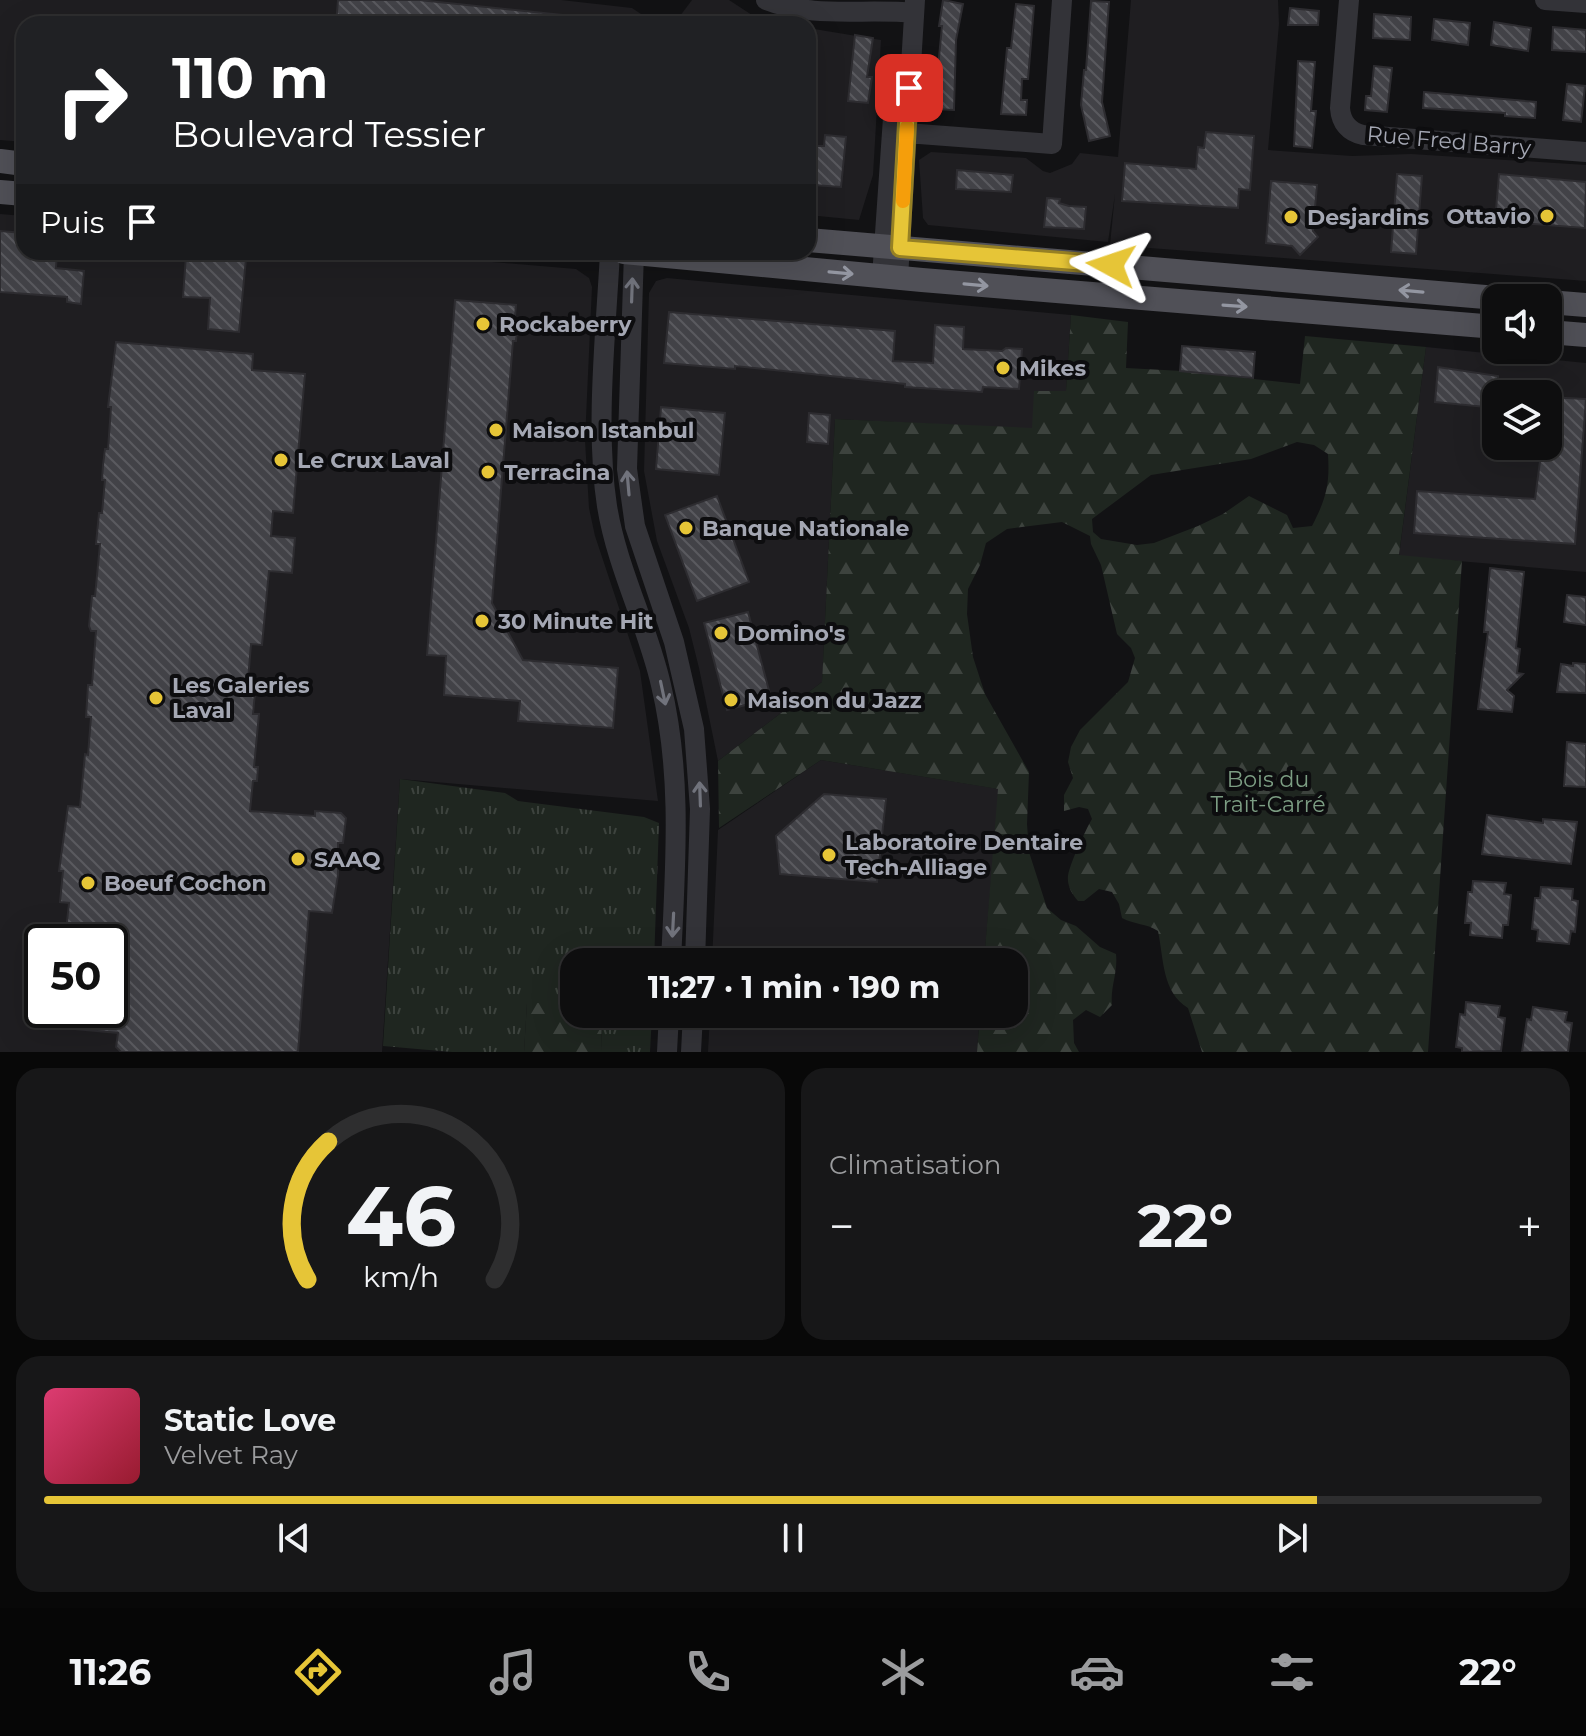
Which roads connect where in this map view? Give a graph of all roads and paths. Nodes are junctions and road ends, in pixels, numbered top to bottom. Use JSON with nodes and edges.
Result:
{"nodes":[{"id":1,"x":766,"y":0,"type":"edge"},
{"id":2,"x":1062,"y":0,"type":"edge"},
{"id":3,"x":1349,"y":0,"type":"edge"},
{"id":4,"x":1545,"y":0,"type":"edge"},
{"id":5,"x":1586,"y":3,"type":"edge"},
{"id":6,"x":908,"y":6,"type":"edge"},
{"id":7,"x":900,"y":133,"type":"junction"},
{"id":8,"x":1586,"y":152,"type":"edge"},
{"id":9,"x":816,"y":241,"type":"edge"},
{"id":10,"x":892,"y":247,"type":"junction"},
{"id":11,"x":610,"y":260,"type":"edge"},
{"id":12,"x":634,"y":260,"type":"edge"},
{"id":13,"x":716,"y":260,"type":"edge"},
{"id":14,"x":890,"y":277,"type":"junction"},
{"id":15,"x":1482,"y":297,"type":"edge"},
{"id":16,"x":1562,"y":303,"type":"edge"},
{"id":17,"x":1586,"y":305,"type":"edge"},
{"id":18,"x":1482,"y":326,"type":"edge"},
{"id":19,"x":1562,"y":333,"type":"edge"},
{"id":20,"x":1586,"y":335,"type":"edge"},
{"id":21,"x":672,"y":948,"type":"edge"},
{"id":22,"x":696,"y":948,"type":"edge"},
{"id":23,"x":668,"y":1028,"type":"edge"},
{"id":24,"x":692,"y":1028,"type":"edge"},
{"id":25,"x":667,"y":1052,"type":"edge"},
{"id":26,"x":691,"y":1052,"type":"edge"}],
"edges":[{"from":1,"to":6,"type":"street"},
{"from":2,"to":7,"type":"street"},
{"from":3,"to":8,"type":"street","name":"Rue Fred Barry"},
{"from":4,"to":5,"type":"street"},
{"from":6,"to":7,"type":"street"},
{"from":7,"to":10,"type":"street"},
{"from":9,"to":10,"type":"main road"},
{"from":10,"to":14,"type":"street"},
{"from":15,"to":10,"type":"main road","one_way":true},
{"from":11,"to":21,"type":"street","one_way":true},
{"from":22,"to":12,"type":"street","one_way":true},
{"from":13,"to":14,"type":"main road","one_way":true},
{"from":14,"to":18,"type":"main road","one_way":true},
{"from":16,"to":17,"type":"main road"},
{"from":19,"to":20,"type":"main road"},
{"from":23,"to":25,"type":"street"},
{"from":24,"to":26,"type":"street"}]}
